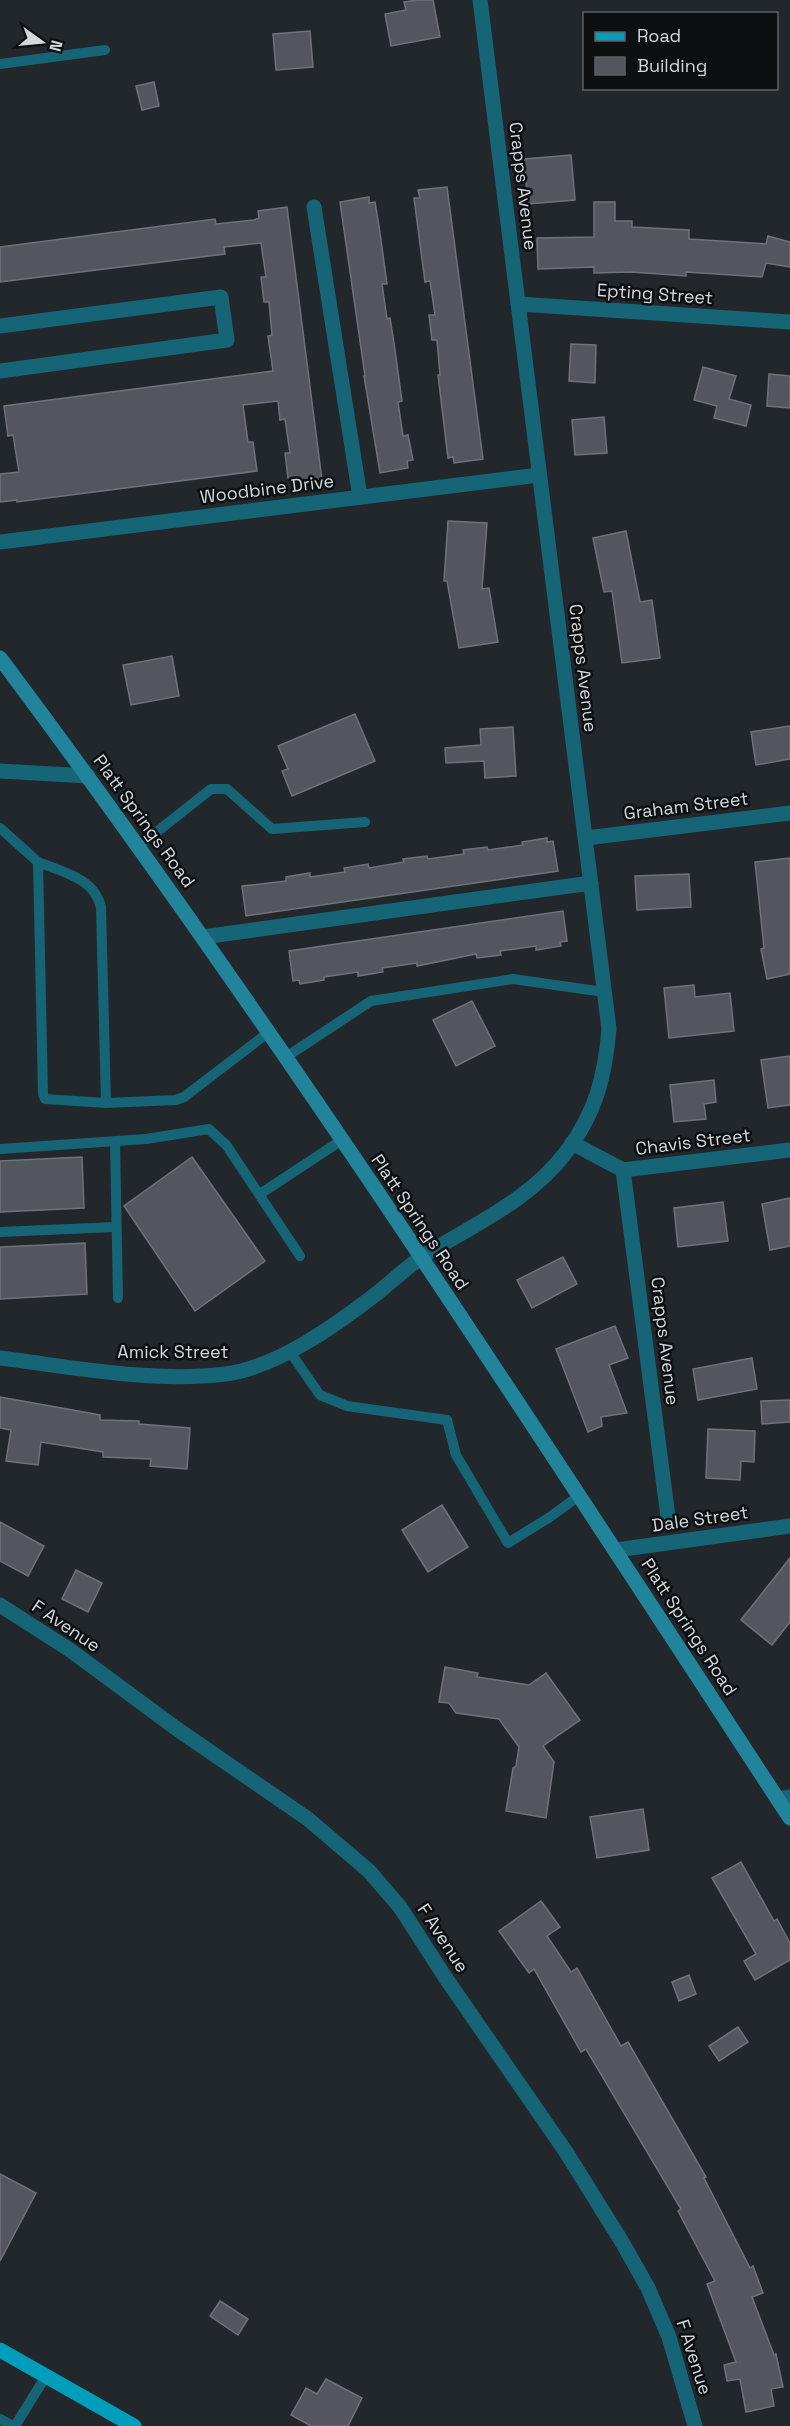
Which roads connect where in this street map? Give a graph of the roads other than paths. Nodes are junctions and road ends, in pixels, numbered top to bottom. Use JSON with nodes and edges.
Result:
{"nodes":[{"id":1,"x":480,"y":0,"type":"edge"},
{"id":2,"x":105,"y":50,"type":"dead end"},
{"id":3,"x":0,"y":64,"type":"edge"},
{"id":4,"x":314,"y":207,"type":"dead end"},
{"id":5,"x":518,"y":304,"type":"junction"},
{"id":6,"x":790,"y":322,"type":"edge"},
{"id":7,"x":0,"y":326,"type":"edge"},
{"id":8,"x":0,"y":371,"type":"edge"},
{"id":9,"x":539,"y":475,"type":"junction"},
{"id":10,"x":360,"y":497,"type":"junction"},
{"id":11,"x":0,"y":542,"type":"edge"},
{"id":12,"x":0,"y":658,"type":"edge"},
{"id":13,"x":0,"y":771,"type":"edge"},
{"id":14,"x":88,"y":776,"type":"junction"},
{"id":15,"x":790,"y":813,"type":"edge"},
{"id":16,"x":365,"y":822,"type":"dead end"},
{"id":17,"x":0,"y":828,"type":"edge"},
{"id":18,"x":586,"y":838,"type":"junction"},
{"id":19,"x":139,"y":846,"type":"junction"},
{"id":20,"x":38,"y":862,"type":"junction"},
{"id":21,"x":591,"y":883,"type":"junction"},
{"id":22,"x":203,"y":937,"type":"junction"},
{"id":23,"x":604,"y":992,"type":"junction"},
{"id":24,"x":269,"y":1032,"type":"junction"},
{"id":25,"x":286,"y":1058,"type":"junction"},
{"id":26,"x":106,"y":1103,"type":"junction"},
{"id":27,"x":342,"y":1140,"type":"junction"},
{"id":28,"x":115,"y":1141,"type":"junction"},
{"id":29,"x":572,"y":1143,"type":"junction"},
{"id":30,"x":0,"y":1149,"type":"edge"},
{"id":31,"x":790,"y":1150,"type":"edge"},
{"id":32,"x":623,"y":1170,"type":"junction"},
{"id":33,"x":260,"y":1194,"type":"junction"},
{"id":34,"x":116,"y":1227,"type":"junction"},
{"id":35,"x":0,"y":1232,"type":"edge"},
{"id":36,"x":300,"y":1256,"type":"dead end"},
{"id":37,"x":420,"y":1258,"type":"junction"},
{"id":38,"x":118,"y":1298,"type":"dead end"},
{"id":39,"x":290,"y":1352,"type":"junction"},
{"id":40,"x":0,"y":1358,"type":"edge"},
{"id":41,"x":579,"y":1495,"type":"junction"},
{"id":42,"x":668,"y":1517,"type":"dead end"},
{"id":43,"x":790,"y":1526,"type":"edge"},
{"id":44,"x":616,"y":1550,"type":"junction"},
{"id":45,"x":0,"y":1605,"type":"edge"},
{"id":46,"x":784,"y":1798,"type":"edge"},
{"id":47,"x":790,"y":1818,"type":"edge"},
{"id":48,"x":0,"y":2350,"type":"edge"},
{"id":49,"x":46,"y":2376,"type":"junction"},
{"id":50,"x":0,"y":2419,"type":"edge"},
{"id":51,"x":14,"y":2426,"type":"edge"},
{"id":52,"x":134,"y":2426,"type":"edge"},
{"id":53,"x":695,"y":2426,"type":"edge"}],
"edges":[{"from":1,"to":5,"type":"street","name":"Crapps Avenue"},
{"from":2,"to":3,"type":"lane"},
{"from":4,"to":10,"type":"street"},
{"from":5,"to":6,"type":"street","name":"Epting Street"},
{"from":5,"to":9,"type":"street","name":"Crapps Avenue"},
{"from":7,"to":8,"type":"street"},
{"from":9,"to":10,"type":"street","name":"Woodbine Drive"},
{"from":9,"to":18,"type":"street","name":"Crapps Avenue"},
{"from":10,"to":11,"type":"street","name":"Woodbine Drive"},
{"from":12,"to":14,"type":"main road","name":"Platt Springs Road"},
{"from":13,"to":14,"type":"street"},
{"from":14,"to":19,"type":"main road","name":"Platt Springs Road"},
{"from":15,"to":18,"type":"street","name":"Graham Street"},
{"from":16,"to":19,"type":"lane"},
{"from":17,"to":20,"type":"lane"},
{"from":18,"to":21,"type":"street","name":"Crapps Avenue"},
{"from":19,"to":22,"type":"main road","name":"Platt Springs Road"},
{"from":20,"to":26,"type":"lane"},
{"from":20,"to":26,"type":"lane"},
{"from":21,"to":22,"type":"street"},
{"from":21,"to":23,"type":"street","name":"Crapps Avenue"},
{"from":22,"to":24,"type":"main road","name":"Platt Springs Road"},
{"from":23,"to":25,"type":"lane"},
{"from":23,"to":29,"type":"street","name":"Crapps Avenue"},
{"from":24,"to":25,"type":"main road","name":"Platt Springs Road"},
{"from":24,"to":26,"type":"lane"},
{"from":25,"to":27,"type":"main road","name":"Platt Springs Road"},
{"from":27,"to":33,"type":"lane"},
{"from":27,"to":37,"type":"main road","name":"Platt Springs Road"},
{"from":28,"to":30,"type":"lane"},
{"from":28,"to":33,"type":"lane"},
{"from":28,"to":34,"type":"lane"},
{"from":29,"to":32,"type":"street","name":"Chavis Street"},
{"from":29,"to":37,"type":"street","name":"Crapps Avenue"},
{"from":31,"to":32,"type":"street","name":"Chavis Street"},
{"from":32,"to":42,"type":"street","name":"Crapps Avenue"},
{"from":33,"to":36,"type":"lane"},
{"from":34,"to":35,"type":"lane"},
{"from":34,"to":38,"type":"lane"},
{"from":37,"to":39,"type":"street","name":"Amick Street"},
{"from":37,"to":41,"type":"main road","name":"Platt Springs Road"},
{"from":39,"to":40,"type":"street","name":"Amick Street"},
{"from":39,"to":41,"type":"lane"},
{"from":41,"to":44,"type":"main road","name":"Platt Springs Road"},
{"from":43,"to":44,"type":"street","name":"Dale Street"},
{"from":44,"to":46,"type":"main road","name":"Platt Springs Road"},
{"from":45,"to":53,"type":"street","name":"F Avenue"},
{"from":46,"to":47,"type":"main road","name":"Platt Springs Road"},
{"from":48,"to":49,"type":"main road"},
{"from":49,"to":51,"type":"lane"},
{"from":49,"to":52,"type":"main road"},
{"from":50,"to":51,"type":"lane"}]}
